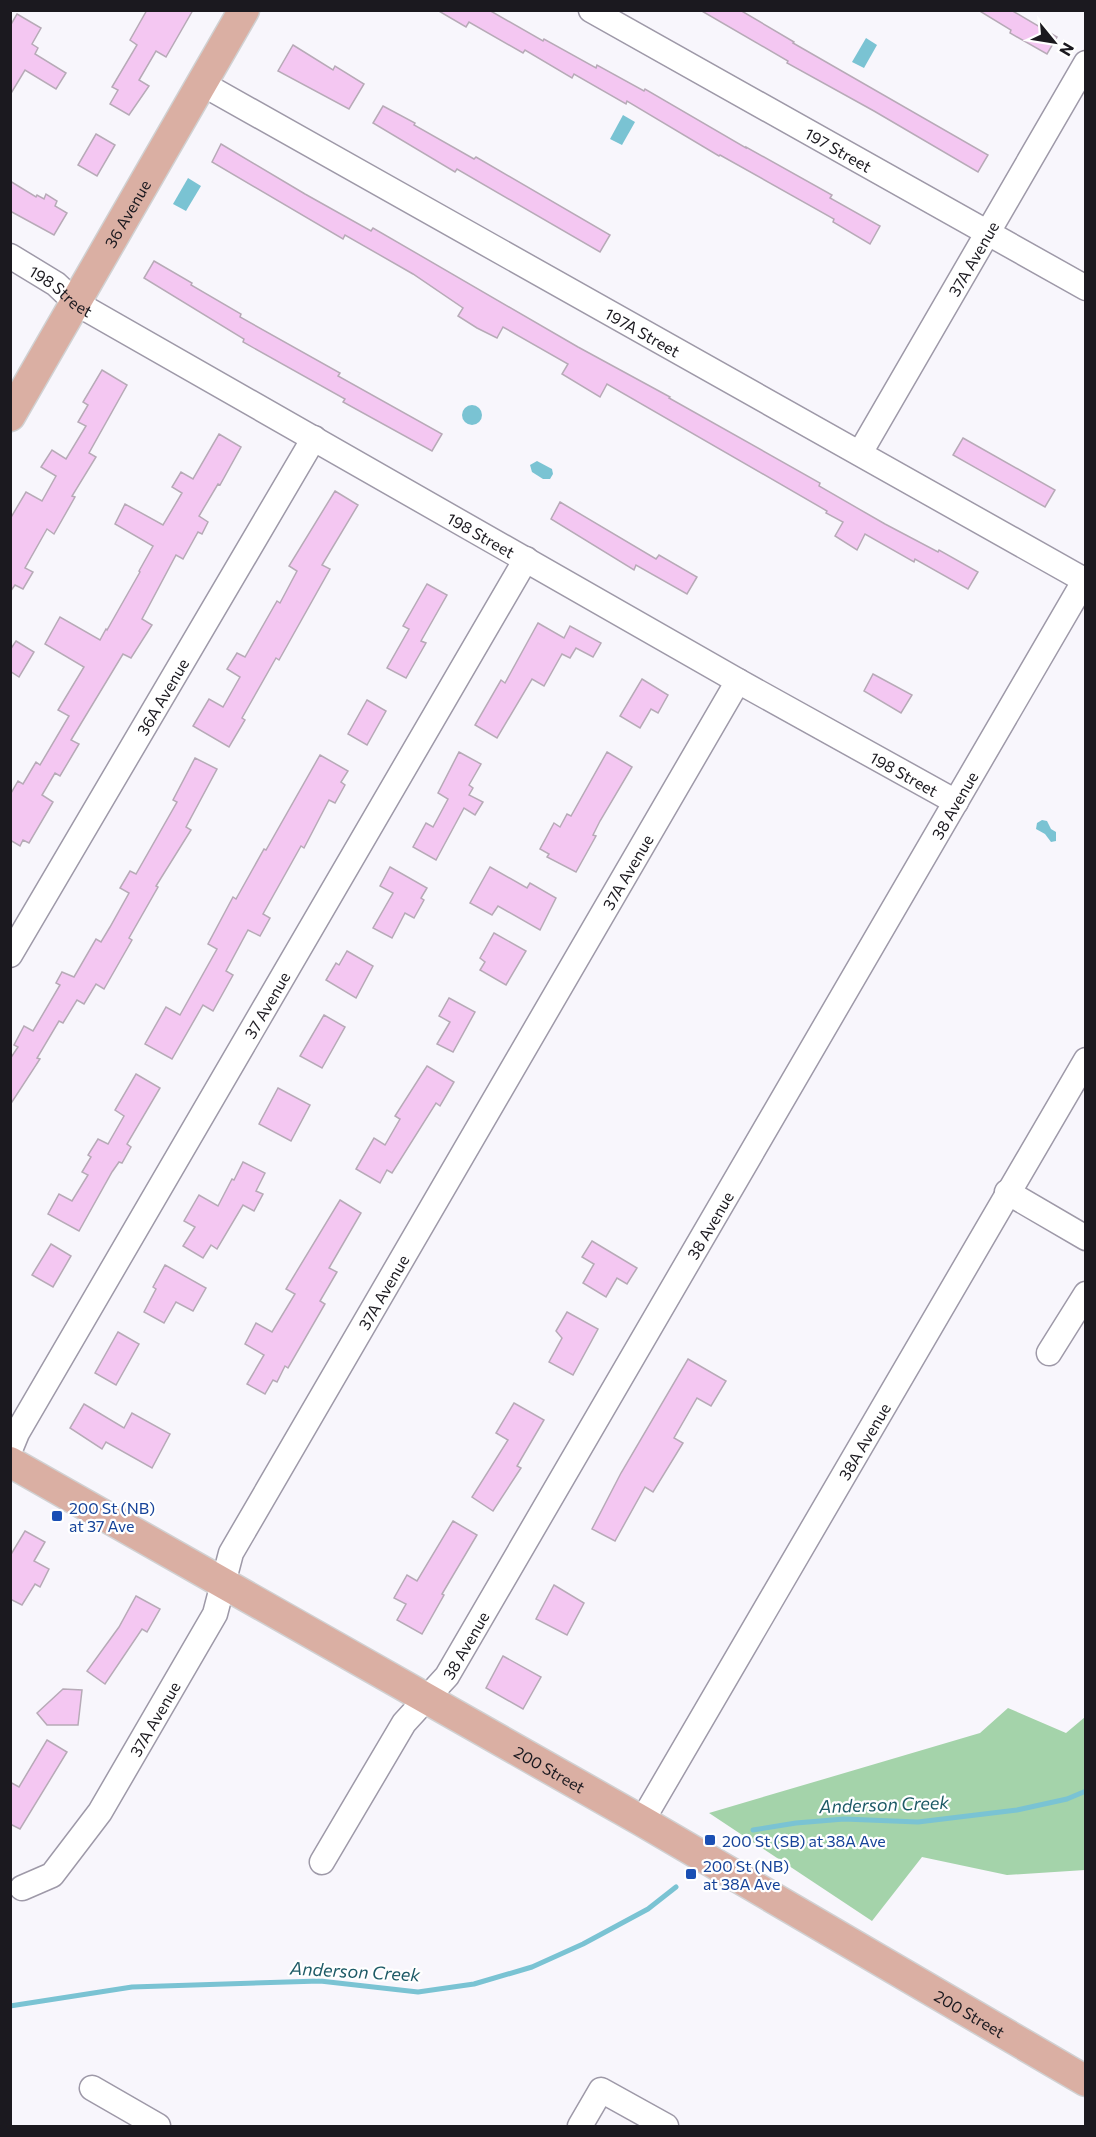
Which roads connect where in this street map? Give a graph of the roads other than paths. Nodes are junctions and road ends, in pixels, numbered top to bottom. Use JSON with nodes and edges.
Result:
{"nodes":[{"id":1,"x":244,"y":10,"type":"edge"},
{"id":2,"x":591,"y":10,"type":"edge"},
{"id":3,"x":1086,"y":63,"type":"edge"},
{"id":4,"x":201,"y":83,"type":"junction"},
{"id":5,"x":987,"y":232,"type":"junction"},
{"id":6,"x":10,"y":256,"type":"edge"},
{"id":7,"x":1086,"y":288,"type":"edge"},
{"id":8,"x":76,"y":303,"type":"junction"},
{"id":9,"x":10,"y":416,"type":"edge"},
{"id":10,"x":314,"y":438,"type":"junction"},
{"id":11,"x":860,"y":453,"type":"junction"},
{"id":12,"x":526,"y":559,"type":"junction"},
{"id":13,"x":1085,"y":580,"type":"edge"},
{"id":14,"x":738,"y":681,"type":"junction"},
{"id":15,"x":956,"y":802,"type":"junction"},
{"id":16,"x":10,"y":956,"type":"edge"},
{"id":17,"x":1086,"y":1060,"type":"edge"},
{"id":18,"x":1007,"y":1192,"type":"junction"},
{"id":19,"x":1086,"y":1238,"type":"edge"},
{"id":20,"x":1086,"y":1294,"type":"edge"},
{"id":21,"x":1050,"y":1353,"type":"dead end"},
{"id":22,"x":10,"y":1450,"type":"edge"},
{"id":23,"x":10,"y":1462,"type":"edge"},
{"id":24,"x":223,"y":1582,"type":"junction"},
{"id":25,"x":427,"y":1699,"type":"junction"},
{"id":26,"x":642,"y":1821,"type":"junction"},
{"id":27,"x":322,"y":1862,"type":"dead end"},
{"id":28,"x":22,"y":1888,"type":"dead end"},
{"id":29,"x":1086,"y":2081,"type":"edge"},
{"id":30,"x":92,"y":2088,"type":"dead end"},
{"id":31,"x":158,"y":2127,"type":"edge"},
{"id":32,"x":580,"y":2127,"type":"edge"},
{"id":33,"x":666,"y":2127,"type":"edge"}],
"edges":[{"from":1,"to":4,"type":"main road","name":"36 Avenue"},
{"from":2,"to":5,"type":"street","name":"197 Street"},
{"from":3,"to":5,"type":"street","name":"37A Avenue"},
{"from":4,"to":8,"type":"main road","name":"36 Avenue"},
{"from":4,"to":11,"type":"street","name":"197A Street"},
{"from":5,"to":7,"type":"street","name":"197 Street"},
{"from":5,"to":11,"type":"street","name":"37A Avenue"},
{"from":6,"to":8,"type":"street","name":"198 Street"},
{"from":8,"to":9,"type":"main road","name":"36 Avenue"},
{"from":8,"to":10,"type":"street","name":"198 Street"},
{"from":10,"to":12,"type":"street","name":"198 Street"},
{"from":10,"to":16,"type":"street","name":"36A Avenue"},
{"from":11,"to":13,"type":"street","name":"197A Street"},
{"from":12,"to":14,"type":"street","name":"198 Street"},
{"from":12,"to":22,"type":"street","name":"37 Avenue"},
{"from":13,"to":15,"type":"street","name":"38 Avenue"},
{"from":14,"to":15,"type":"street","name":"198 Street"},
{"from":14,"to":24,"type":"street","name":"37A Avenue"},
{"from":15,"to":25,"type":"street","name":"38 Avenue"},
{"from":17,"to":18,"type":"street","name":"38A Avenue"},
{"from":18,"to":19,"type":"street"},
{"from":18,"to":26,"type":"street","name":"38A Avenue"},
{"from":20,"to":21,"type":"street"},
{"from":23,"to":24,"type":"main road","name":"200 Street"},
{"from":24,"to":25,"type":"main road","name":"200 Street"},
{"from":24,"to":28,"type":"street","name":"37A Avenue"},
{"from":25,"to":26,"type":"main road","name":"200 Street"},
{"from":25,"to":27,"type":"street","name":"38 Avenue"},
{"from":26,"to":29,"type":"main road","name":"200 Street"},
{"from":30,"to":31,"type":"street"},
{"from":32,"to":33,"type":"street"}]}
